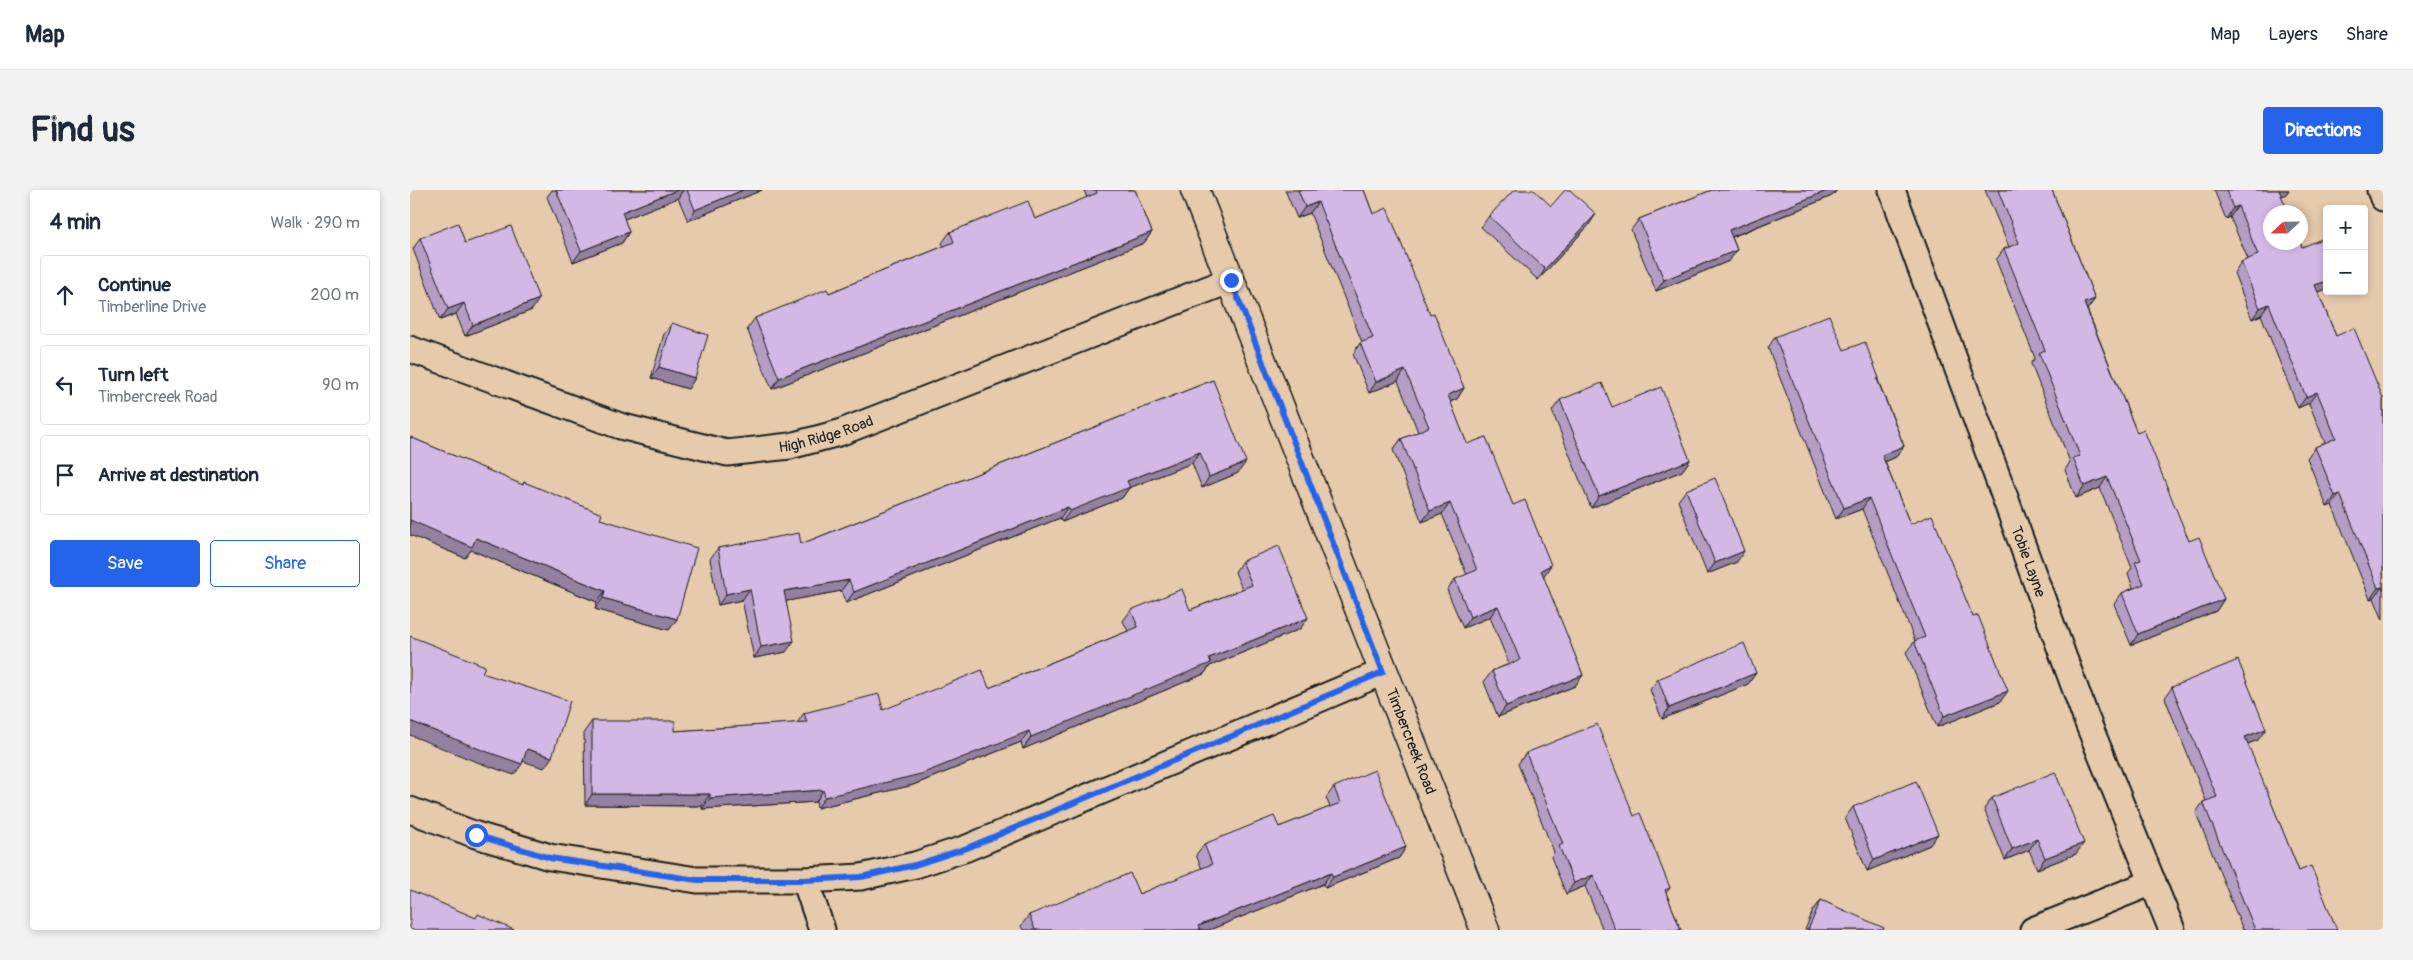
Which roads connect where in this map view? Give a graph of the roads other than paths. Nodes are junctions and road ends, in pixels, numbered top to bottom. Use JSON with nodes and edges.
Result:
{"nodes":[{"id":1,"x":1195,"y":190,"type":"edge"},
{"id":2,"x":1892,"y":190,"type":"edge"},
{"id":3,"x":2380,"y":190,"type":"edge"},
{"id":4,"x":2383,"y":198,"type":"edge"},
{"id":5,"x":1231,"y":280,"type":"junction"},
{"id":6,"x":410,"y":349,"type":"edge"},
{"id":7,"x":1383,"y":672,"type":"junction"},
{"id":8,"x":410,"y":810,"type":"edge"},
{"id":9,"x":804,"y":880,"type":"junction"},
{"id":10,"x":2153,"y":882,"type":"junction"},
{"id":11,"x":822,"y":930,"type":"edge"},
{"id":12,"x":1485,"y":930,"type":"edge"},
{"id":13,"x":2034,"y":930,"type":"edge"},
{"id":14,"x":2172,"y":930,"type":"edge"}],
"edges":[{"from":1,"to":5,"type":"street","name":"Timbercreek Road"},
{"from":2,"to":10,"type":"street","name":"Tobie Layne"},
{"from":3,"to":4,"type":"street"},
{"from":5,"to":6,"type":"street","name":"High Ridge Road"},
{"from":5,"to":7,"type":"street","name":"Timbercreek Road"},
{"from":7,"to":9,"type":"street"},
{"from":7,"to":12,"type":"street","name":"Timbercreek Road"},
{"from":8,"to":9,"type":"street"},
{"from":9,"to":11,"type":"street"},
{"from":10,"to":13,"type":"street"},
{"from":10,"to":14,"type":"street","name":"Tobie Layne"}]}
